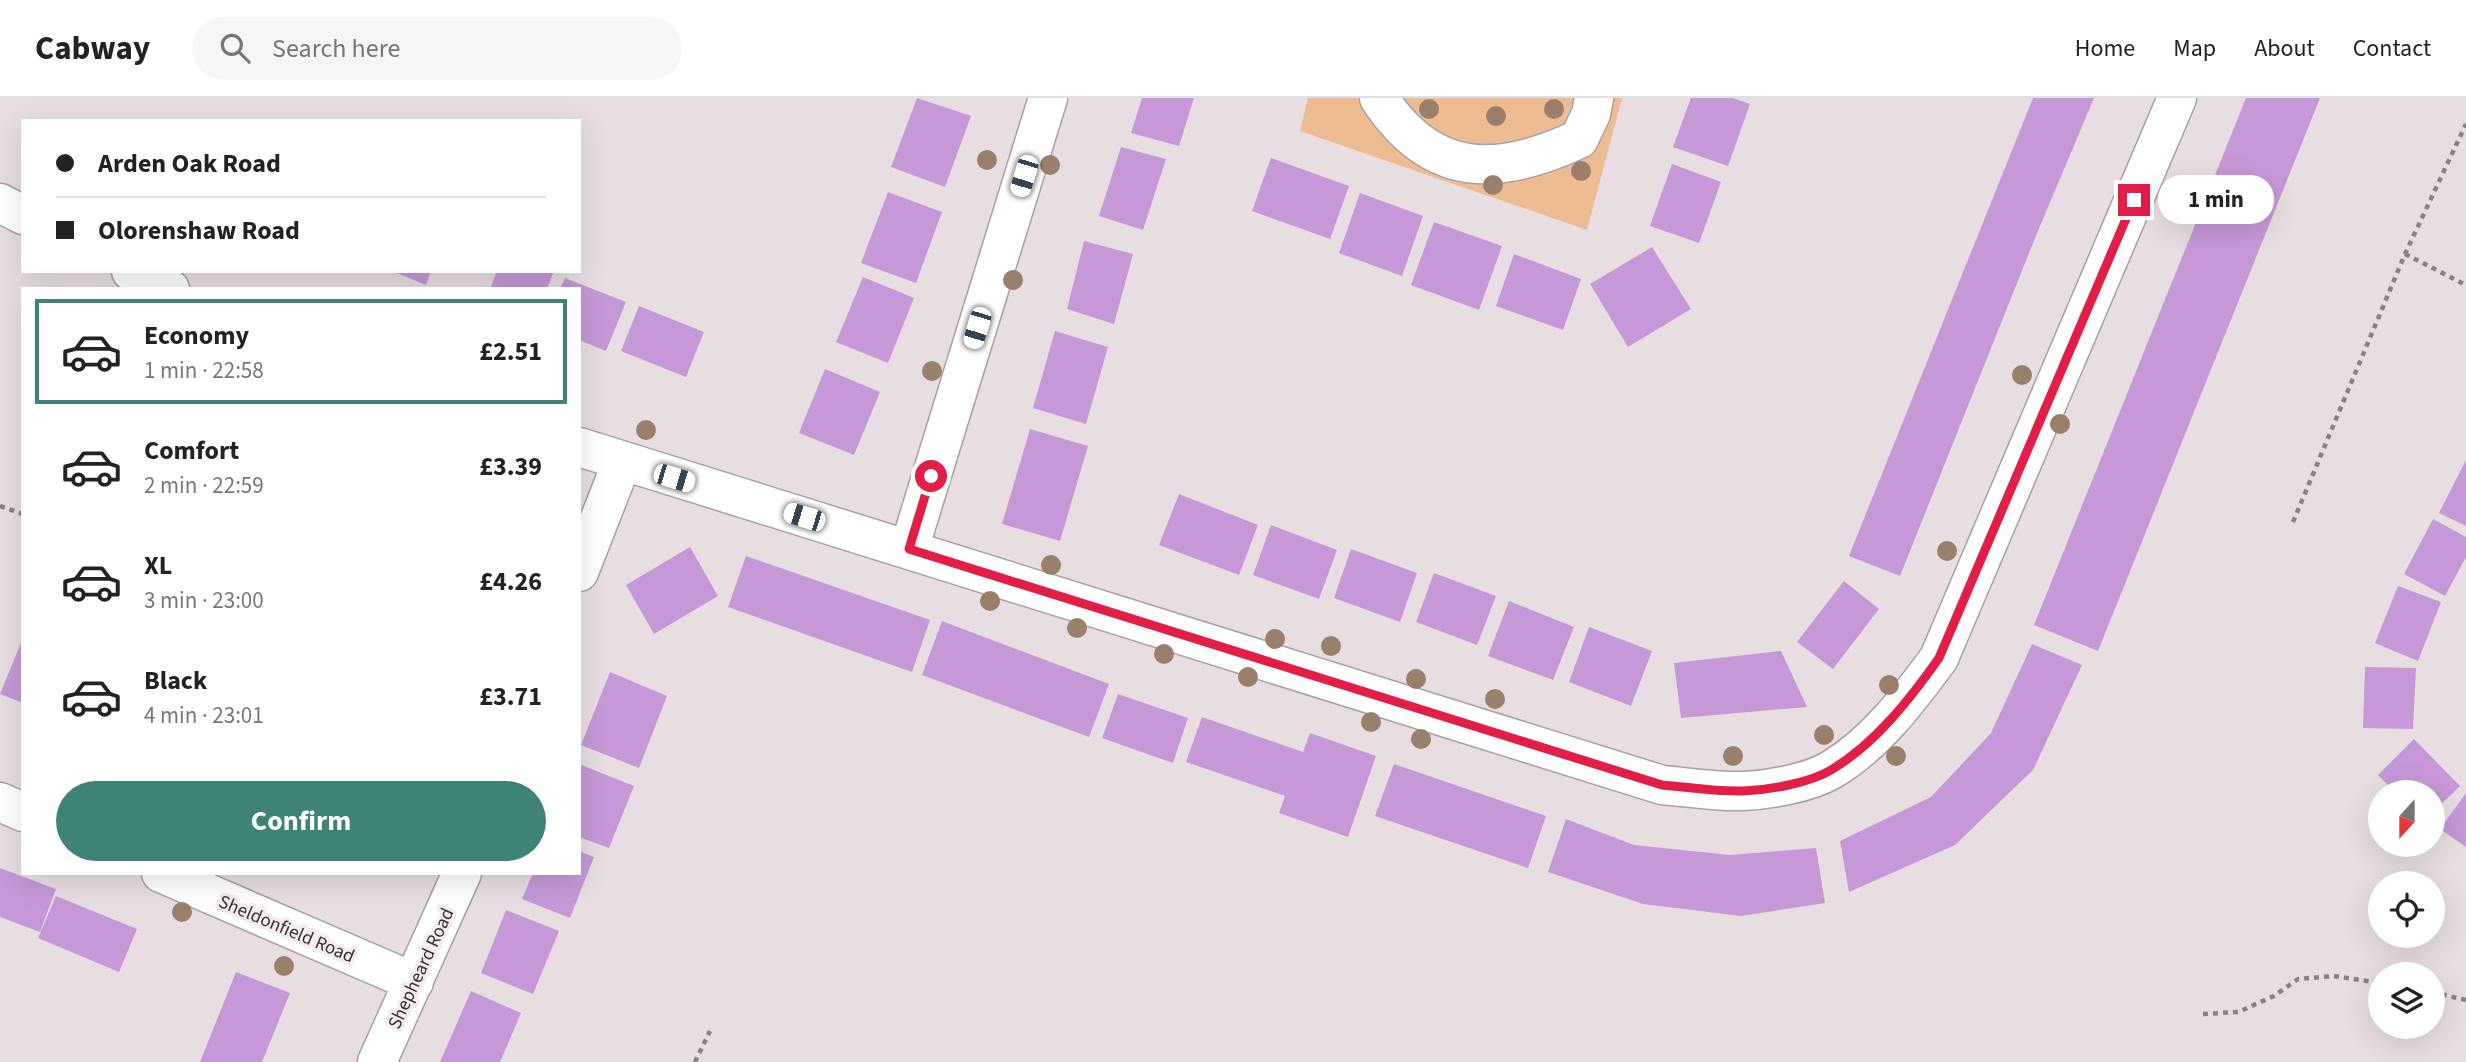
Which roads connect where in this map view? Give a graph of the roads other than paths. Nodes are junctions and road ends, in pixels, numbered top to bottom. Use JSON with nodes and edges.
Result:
{"nodes":[{"id":1,"x":1048,"y":98,"type":"edge"},
{"id":2,"x":1379,"y":98,"type":"edge"},
{"id":3,"x":1594,"y":98,"type":"edge"},
{"id":4,"x":2177,"y":98,"type":"edge"},
{"id":5,"x":0,"y":202,"type":"edge"},
{"id":6,"x":21,"y":214,"type":"edge"},
{"id":7,"x":135,"y":273,"type":"edge"},
{"id":8,"x":166,"y":287,"type":"edge"},
{"id":9,"x":581,"y":448,"type":"edge"},
{"id":10,"x":622,"y":462,"type":"junction"},
{"id":11,"x":909,"y":549,"type":"junction"},
{"id":12,"x":581,"y":567,"type":"edge"},
{"id":13,"x":0,"y":802,"type":"edge"},
{"id":14,"x":21,"y":811,"type":"edge"},
{"id":15,"x":166,"y":875,"type":"edge"},
{"id":16,"x":461,"y":875,"type":"edge"},
{"id":17,"x":414,"y":982,"type":"junction"},
{"id":18,"x":377,"y":1062,"type":"edge"}],
"edges":[{"from":1,"to":11,"type":"street"},
{"from":2,"to":3,"type":"street"},
{"from":4,"to":11,"type":"street"},
{"from":5,"to":6,"type":"street"},
{"from":7,"to":8,"type":"street"},
{"from":9,"to":10,"type":"street"},
{"from":10,"to":11,"type":"street"},
{"from":10,"to":12,"type":"street"},
{"from":13,"to":14,"type":"street"},
{"from":15,"to":17,"type":"street","name":"Sheldonfield Road"},
{"from":16,"to":17,"type":"street","name":"Shepheard Road"},
{"from":17,"to":18,"type":"street","name":"Shepheard Road"}]}
